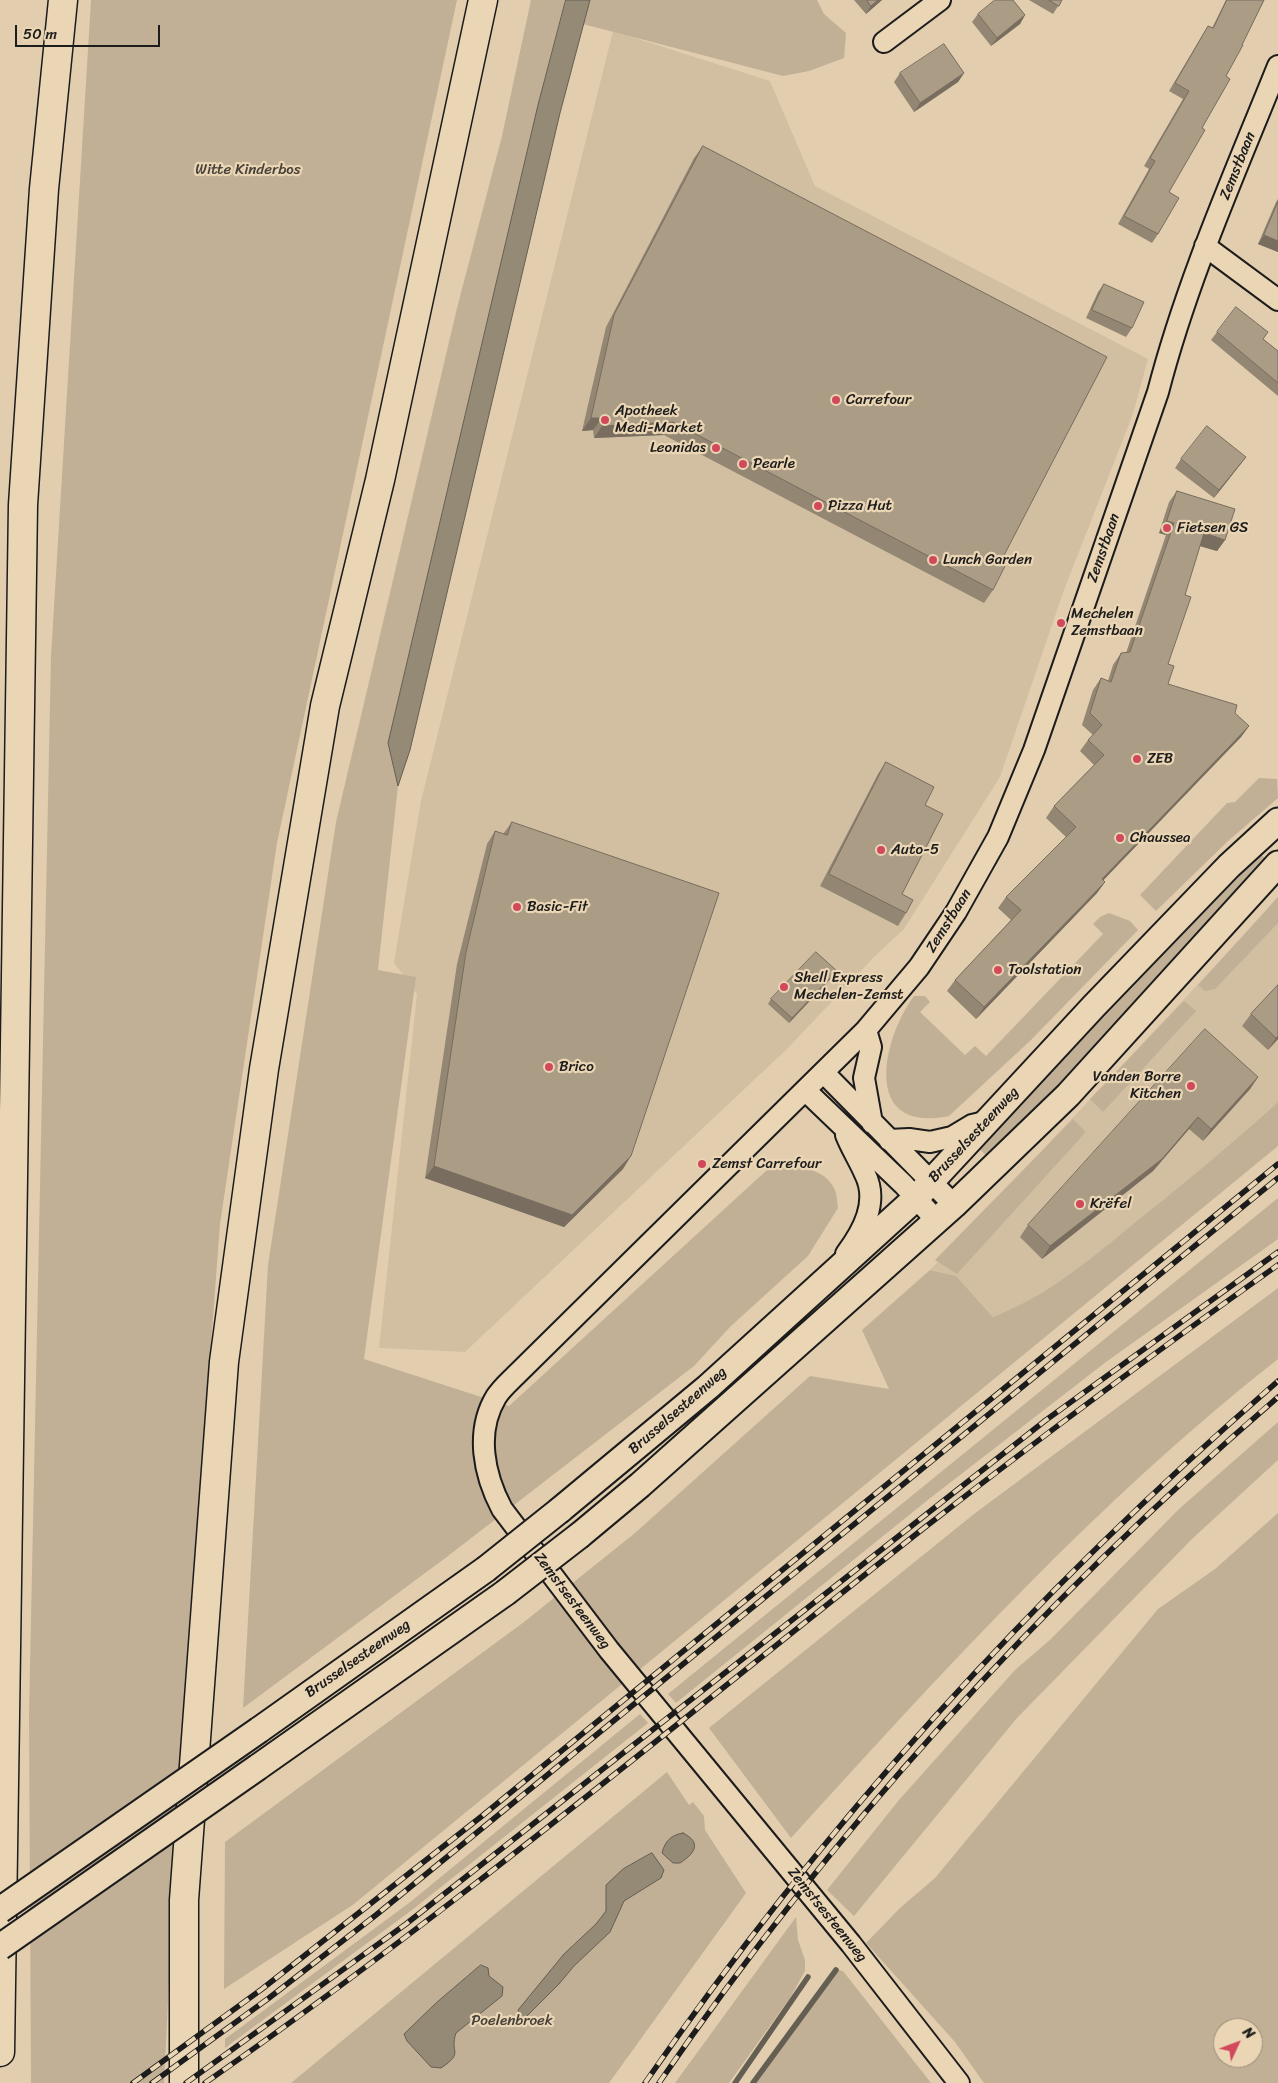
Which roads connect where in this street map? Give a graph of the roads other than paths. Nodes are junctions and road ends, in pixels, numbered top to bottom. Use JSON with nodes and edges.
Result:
{"nodes":[{"id":1,"x":63,"y":0,"type":"edge"},
{"id":2,"x":483,"y":0,"type":"edge"},
{"id":3,"x":940,"y":0,"type":"edge"},
{"id":4,"x":884,"y":42,"type":"dead end"},
{"id":5,"x":1278,"y":66,"type":"edge"},
{"id":6,"x":1205,"y":246,"type":"junction"},
{"id":7,"x":1278,"y":300,"type":"edge"},
{"id":8,"x":1278,"y":821,"type":"edge"},
{"id":9,"x":0,"y":831,"type":"edge"},
{"id":10,"x":1278,"y":864,"type":"edge"},
{"id":11,"x":15,"y":1019,"type":"junction"},
{"id":12,"x":866,"y":1030,"type":"junction"},
{"id":13,"x":824,"y":1073,"type":"junction"},
{"id":14,"x":806,"y":1090,"type":"junction"},
{"id":15,"x":986,"y":1121,"type":"junction"},
{"id":16,"x":872,"y":1123,"type":"junction"},
{"id":17,"x":771,"y":1126,"type":"joint"},
{"id":18,"x":842,"y":1126,"type":"junction"},
{"id":19,"x":889,"y":1140,"type":"junction"},
{"id":20,"x":923,"y":1190,"type":"junction"},
{"id":21,"x":945,"y":1213,"type":"junction"},
{"id":22,"x":833,"y":1271,"type":"junction"},
{"id":23,"x":0,"y":1910,"type":"edge"},
{"id":24,"x":0,"y":1947,"type":"edge"},
{"id":25,"x":0,"y":2052,"type":"edge"},
{"id":26,"x":184,"y":2083,"type":"edge"},
{"id":27,"x":959,"y":2083,"type":"edge"}],
"edges":[{"from":1,"to":11,"type":"highway"},
{"from":2,"to":26,"type":"highway"},
{"from":3,"to":4,"type":"street"},
{"from":5,"to":6,"type":"street","name":"Zemstbaan"},
{"from":6,"to":7,"type":"street"},
{"from":6,"to":12,"type":"street","name":"Zemstbaan"},
{"from":8,"to":15,"type":"main road","name":"Brusselsesteenweg"},
{"from":9,"to":11,"type":"highway"},
{"from":10,"to":21,"type":"main road","name":"Brusselsesteenweg"},
{"from":11,"to":25,"type":"highway"},
{"from":12,"to":13,"type":"street","name":"Zemstbaan"},
{"from":12,"to":16,"type":"street"},
{"from":13,"to":14,"type":"street","name":"Zemstbaan"},
{"from":13,"to":16,"type":"street"},
{"from":14,"to":17,"type":"street","name":"Zemstbaan"},
{"from":14,"to":18,"type":"street"},
{"from":15,"to":19,"type":"street"},
{"from":15,"to":20,"type":"main road","name":"Brusselsesteenweg"},
{"from":16,"to":19,"type":"street"},
{"from":17,"to":27,"type":"street","name":"Zemstsesteenweg"},
{"from":18,"to":20,"type":"street"},
{"from":18,"to":22,"type":"street"},
{"from":19,"to":20,"type":"street"},
{"from":20,"to":21,"type":"street"},
{"from":20,"to":22,"type":"main road","name":"Brusselsesteenweg"},
{"from":21,"to":24,"type":"main road","name":"Brusselsesteenweg","bridge":true},
{"from":22,"to":23,"type":"main road","name":"Brusselsesteenweg","bridge":true}]}
